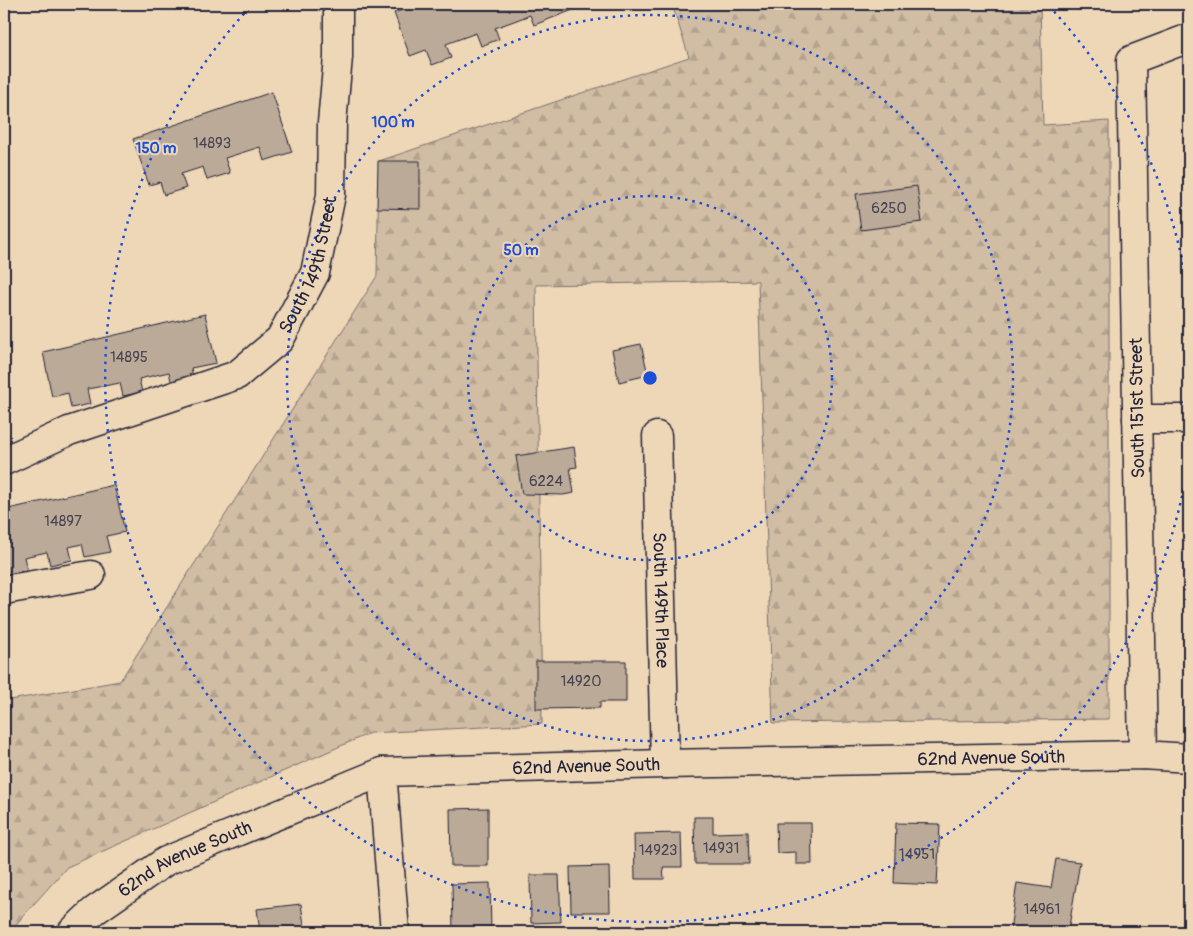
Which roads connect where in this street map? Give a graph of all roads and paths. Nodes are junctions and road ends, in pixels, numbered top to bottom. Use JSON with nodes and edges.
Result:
{"nodes":[{"id":1,"x":338,"y":4,"type":"edge"},
{"id":2,"x":1189,"y":38,"type":"edge"},
{"id":3,"x":1137,"y":419,"type":"junction"},
{"id":4,"x":1189,"y":419,"type":"edge"},
{"id":5,"x":657,"y":436,"type":"dead end"},
{"id":6,"x":4,"y":461,"type":"edge"},
{"id":7,"x":90,"y":575,"type":"dead end"},
{"id":8,"x":4,"y":590,"type":"edge"},
{"id":9,"x":1143,"y":755,"type":"junction"},
{"id":10,"x":1189,"y":758,"type":"edge"},
{"id":11,"x":665,"y":764,"type":"junction"},
{"id":12,"x":382,"y":772,"type":"junction"},
{"id":13,"x":72,"y":932,"type":"edge"},
{"id":14,"x":395,"y":932,"type":"edge"}],
"edges":[{"from":1,"to":6,"type":"street","name":"South 149th Street"},
{"from":2,"to":3,"type":"street","name":"South 151st Street"},
{"from":3,"to":4,"type":"street"},
{"from":3,"to":9,"type":"street","name":"South 151st Street"},
{"from":5,"to":11,"type":"street","name":"South 149th Place"},
{"from":7,"to":8,"type":"street"},
{"from":9,"to":10,"type":"street","name":"62nd Avenue South"},
{"from":9,"to":11,"type":"street","name":"62nd Avenue South"},
{"from":11,"to":12,"type":"street","name":"62nd Avenue South"},
{"from":12,"to":13,"type":"street","name":"62nd Avenue South"},
{"from":12,"to":14,"type":"street"}]}
